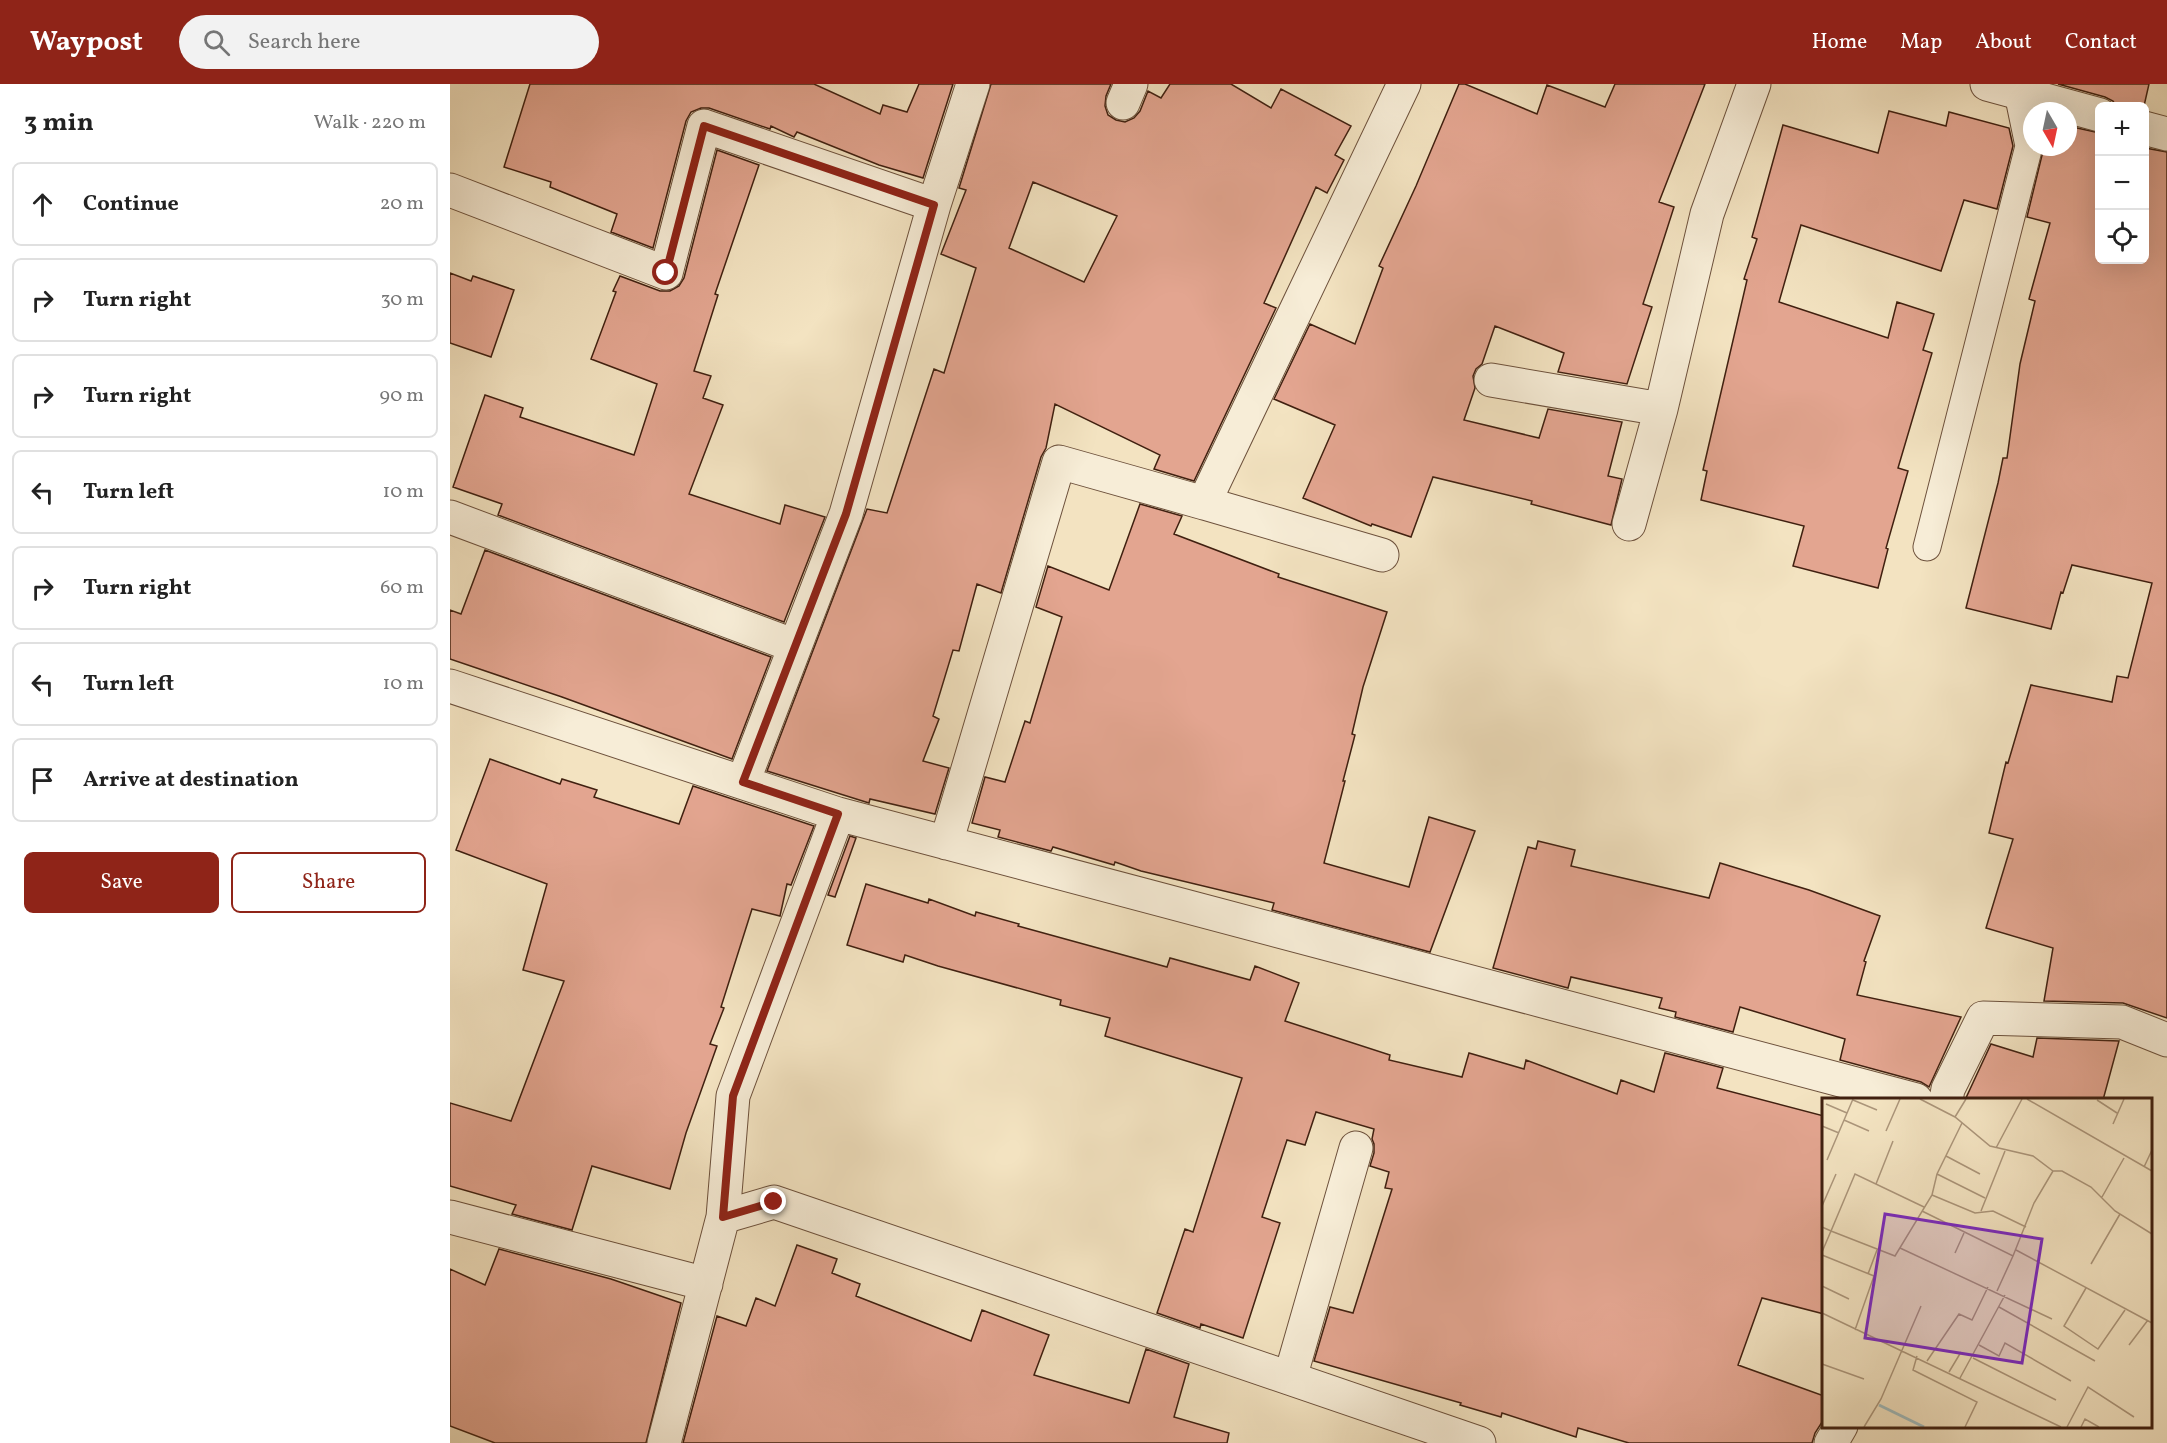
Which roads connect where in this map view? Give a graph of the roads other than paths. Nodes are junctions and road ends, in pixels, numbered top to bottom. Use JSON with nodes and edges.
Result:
{"nodes":[{"id":1,"x":973,"y":84,"type":"edge"},
{"id":2,"x":1404,"y":84,"type":"edge"},
{"id":3,"x":1754,"y":84,"type":"edge"},
{"id":4,"x":1986,"y":84,"type":"edge"},
{"id":5,"x":2019,"y":88,"type":"edge"},
{"id":6,"x":2095,"y":114,"type":"edge"},
{"id":7,"x":2149,"y":129,"type":"edge"},
{"id":8,"x":2167,"y":134,"type":"edge"},
{"id":9,"x":450,"y":190,"type":"edge"},
{"id":10,"x":934,"y":205,"type":"junction"},
{"id":11,"x":1491,"y":380,"type":"dead end"},
{"id":12,"x":1660,"y":409,"type":"junction"},
{"id":13,"x":1204,"y":502,"type":"junction"},
{"id":14,"x":450,"y":517,"type":"edge"},
{"id":15,"x":1629,"y":524,"type":"dead end"},
{"id":16,"x":1927,"y":547,"type":"dead end"},
{"id":17,"x":1382,"y":555,"type":"dead end"},
{"id":18,"x":795,"y":646,"type":"junction"},
{"id":19,"x":450,"y":686,"type":"edge"},
{"id":20,"x":743,"y":782,"type":"junction"},
{"id":21,"x":838,"y":814,"type":"junction"},
{"id":22,"x":946,"y":843,"type":"junction"},
{"id":23,"x":2167,"y":1040,"type":"edge"},
{"id":24,"x":1908,"y":1098,"type":"edge"},
{"id":25,"x":1946,"y":1098,"type":"edge"},
{"id":26,"x":1356,"y":1148,"type":"dead end"},
{"id":27,"x":450,"y":1217,"type":"edge"},
{"id":28,"x":723,"y":1217,"type":"junction"},
{"id":29,"x":706,"y":1284,"type":"junction"},
{"id":30,"x":1290,"y":1378,"type":"junction"},
{"id":31,"x":1840,"y":1428,"type":"edge"},
{"id":32,"x":664,"y":1443,"type":"edge"},
{"id":33,"x":1479,"y":1443,"type":"edge"},
{"id":34,"x":1831,"y":1443,"type":"edge"}],
"edges":[{"from":1,"to":10,"type":"street"},
{"from":2,"to":13,"type":"street"},
{"from":3,"to":12,"type":"street"},
{"from":4,"to":5,"type":"street"},
{"from":5,"to":6,"type":"street"},
{"from":5,"to":16,"type":"lane"},
{"from":7,"to":8,"type":"street"},
{"from":9,"to":10,"type":"street"},
{"from":10,"to":18,"type":"street"},
{"from":11,"to":12,"type":"street"},
{"from":12,"to":15,"type":"street"},
{"from":13,"to":17,"type":"street"},
{"from":13,"to":22,"type":"street"},
{"from":14,"to":18,"type":"street"},
{"from":18,"to":20,"type":"street"},
{"from":19,"to":20,"type":"street"},
{"from":20,"to":21,"type":"street"},
{"from":21,"to":22,"type":"street"},
{"from":21,"to":28,"type":"street"},
{"from":22,"to":24,"type":"street"},
{"from":23,"to":25,"type":"street"},
{"from":26,"to":30,"type":"street"},
{"from":27,"to":29,"type":"street"},
{"from":28,"to":29,"type":"street"},
{"from":28,"to":30,"type":"street"},
{"from":29,"to":32,"type":"street"},
{"from":30,"to":33,"type":"street"},
{"from":31,"to":34,"type":"street"}]}
